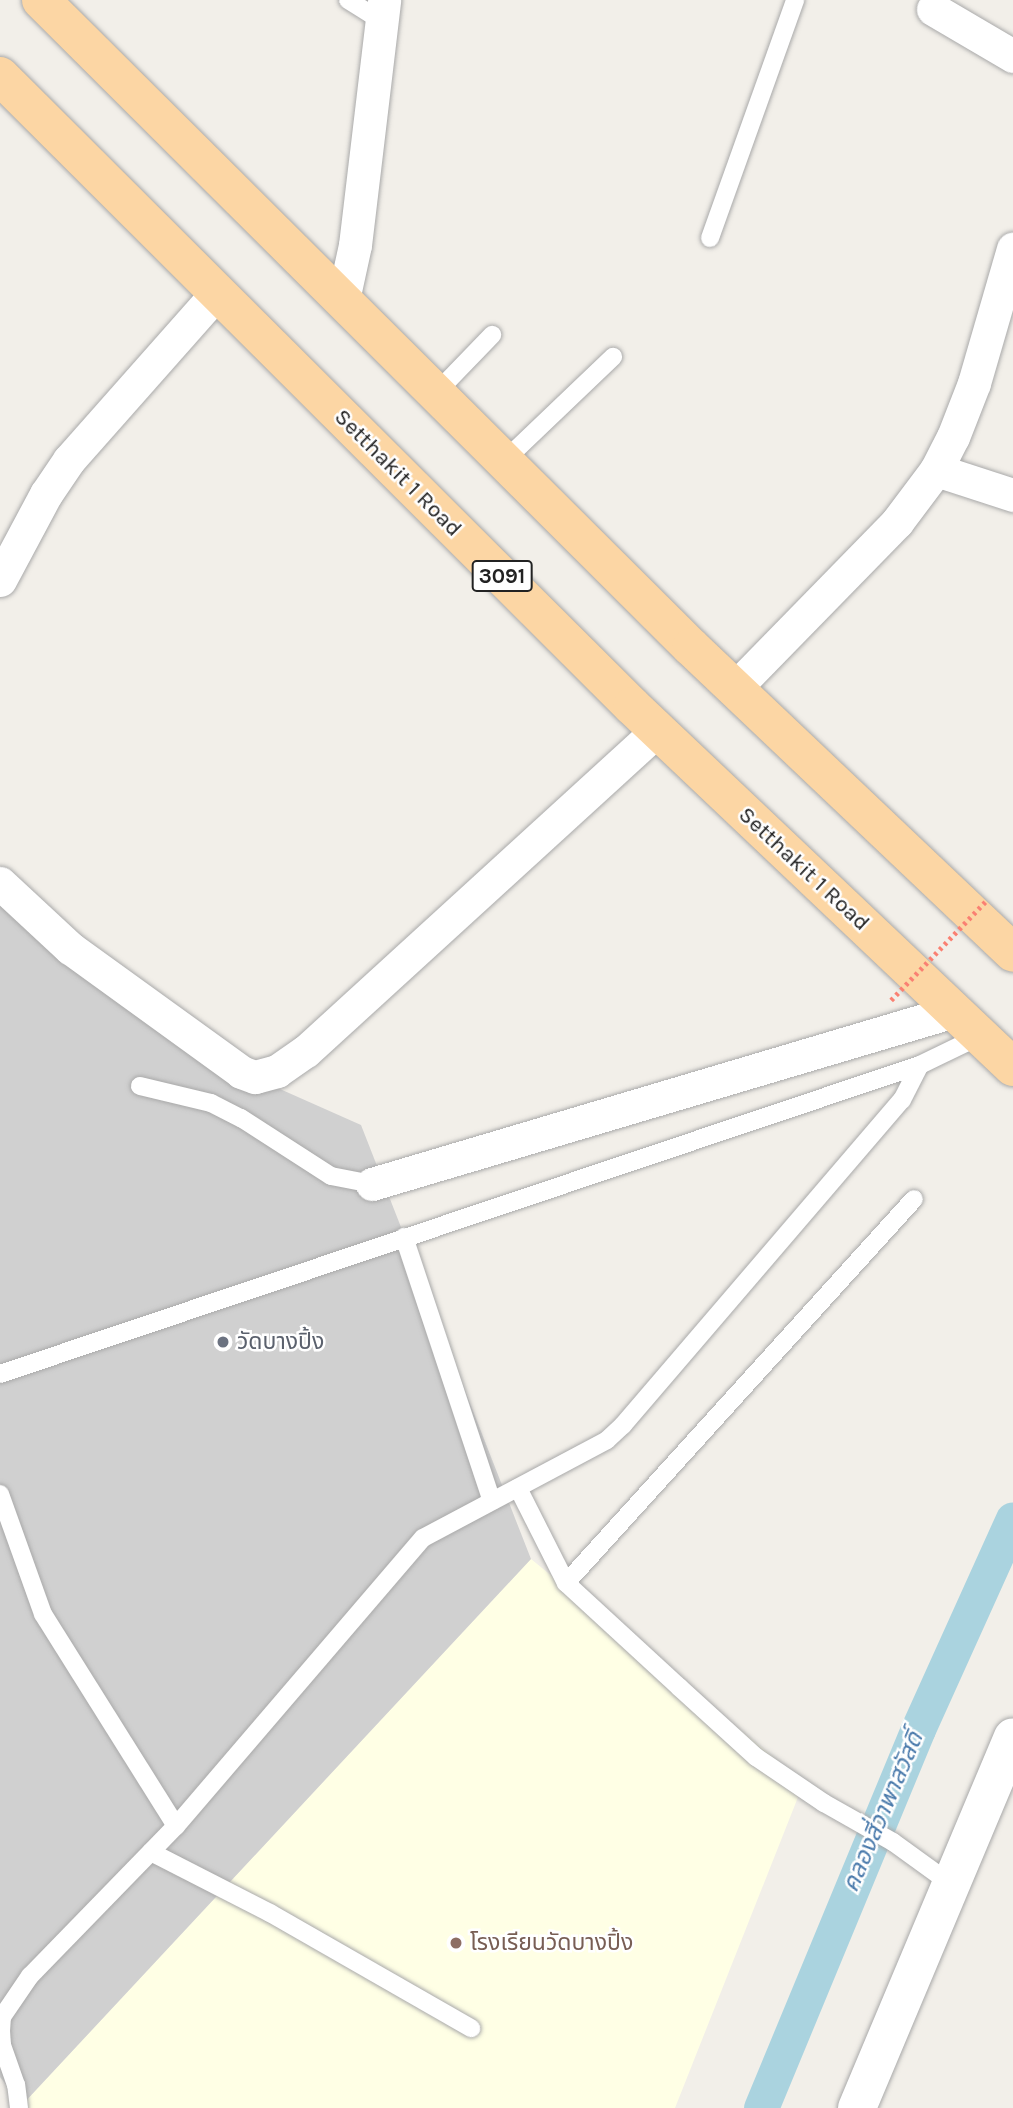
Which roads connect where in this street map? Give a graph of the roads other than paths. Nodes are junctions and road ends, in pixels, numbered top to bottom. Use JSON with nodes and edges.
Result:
{"nodes":[{"id":1,"x":41,"y":0,"type":"edge"},
{"id":2,"x":348,"y":0,"type":"edge"},
{"id":3,"x":795,"y":0,"type":"edge"},
{"id":4,"x":933,"y":9,"type":"dead end"},
{"id":5,"x":383,"y":11,"type":"edge"},
{"id":6,"x":1013,"y":56,"type":"edge"},
{"id":7,"x":0,"y":76,"type":"edge"},
{"id":8,"x":710,"y":238,"type":"dead end"},
{"id":9,"x":1013,"y":249,"type":"edge"},
{"id":10,"x":217,"y":293,"type":"junction"},
{"id":11,"x":343,"y":300,"type":"junction"},
{"id":12,"x":492,"y":335,"type":"dead end"},
{"id":13,"x":613,"y":357,"type":"dead end"},
{"id":14,"x":436,"y":393,"type":"junction"},
{"id":15,"x":504,"y":461,"type":"junction"},
{"id":16,"x":936,"y":470,"type":"junction"},
{"id":17,"x":1013,"y":495,"type":"edge"},
{"id":18,"x":0,"y":580,"type":"edge"},
{"id":19,"x":734,"y":688,"type":"junction"},
{"id":20,"x":657,"y":730,"type":"junction"},
{"id":21,"x":0,"y":883,"type":"edge"},
{"id":22,"x":1013,"y":953,"type":"edge"},
{"id":23,"x":967,"y":1024,"type":"junction"},
{"id":24,"x":920,"y":1065,"type":"junction"},
{"id":25,"x":1013,"y":1067,"type":"edge"},
{"id":26,"x":139,"y":1086,"type":"dead end"},
{"id":27,"x":372,"y":1184,"type":"joint"},
{"id":28,"x":914,"y":1199,"type":"dead end"},
{"id":29,"x":404,"y":1237,"type":"junction"},
{"id":30,"x":0,"y":1374,"type":"edge"},
{"id":31,"x":518,"y":1488,"type":"junction"},
{"id":32,"x":0,"y":1494,"type":"edge"},
{"id":33,"x":492,"y":1501,"type":"junction"},
{"id":34,"x":6,"y":1530,"type":"edge"},
{"id":35,"x":566,"y":1583,"type":"junction"},
{"id":36,"x":1013,"y":1737,"type":"edge"},
{"id":37,"x":176,"y":1826,"type":"junction"},
{"id":38,"x":151,"y":1852,"type":"junction"},
{"id":39,"x":951,"y":1884,"type":"junction"},
{"id":40,"x":471,"y":2028,"type":"dead end"},
{"id":41,"x":19,"y":2108,"type":"edge"},
{"id":42,"x":857,"y":2108,"type":"edge"}],
"edges":[{"from":1,"to":11,"type":"main road"},
{"from":2,"to":5,"type":"lane"},
{"from":3,"to":8,"type":"lane"},
{"from":4,"to":6,"type":"street"},
{"from":5,"to":11,"type":"street"},
{"from":7,"to":10,"type":"main road","name":"Setthakit 1 Road","number":"3091"},
{"from":9,"to":16,"type":"street"},
{"from":10,"to":18,"type":"street"},
{"from":10,"to":20,"type":"main road","name":"Setthakit 1 Road","number":"3091"},
{"from":11,"to":14,"type":"main road"},
{"from":12,"to":14,"type":"lane"},
{"from":13,"to":15,"type":"lane"},
{"from":14,"to":15,"type":"main road"},
{"from":15,"to":19,"type":"main road"},
{"from":16,"to":17,"type":"street"},
{"from":16,"to":19,"type":"street"},
{"from":19,"to":22,"type":"main road"},
{"from":20,"to":21,"type":"street"},
{"from":20,"to":23,"type":"main road","name":"Setthakit 1 Road","number":"3091"},
{"from":23,"to":24,"type":"lane"},
{"from":23,"to":25,"type":"main road","name":"Setthakit 1 Road","number":"3091"},
{"from":23,"to":27,"type":"street"},
{"from":24,"to":29,"type":"lane"},
{"from":24,"to":31,"type":"lane"},
{"from":26,"to":27,"type":"lane"},
{"from":28,"to":35,"type":"lane"},
{"from":29,"to":30,"type":"lane"},
{"from":29,"to":33,"type":"lane"},
{"from":31,"to":33,"type":"lane"},
{"from":31,"to":35,"type":"lane"},
{"from":32,"to":34,"type":"lane"},
{"from":33,"to":37,"type":"lane"},
{"from":34,"to":37,"type":"lane"},
{"from":35,"to":39,"type":"lane"},
{"from":36,"to":39,"type":"street"},
{"from":37,"to":38,"type":"lane"},
{"from":38,"to":40,"type":"lane"},
{"from":38,"to":41,"type":"lane"},
{"from":39,"to":42,"type":"street"}]}
